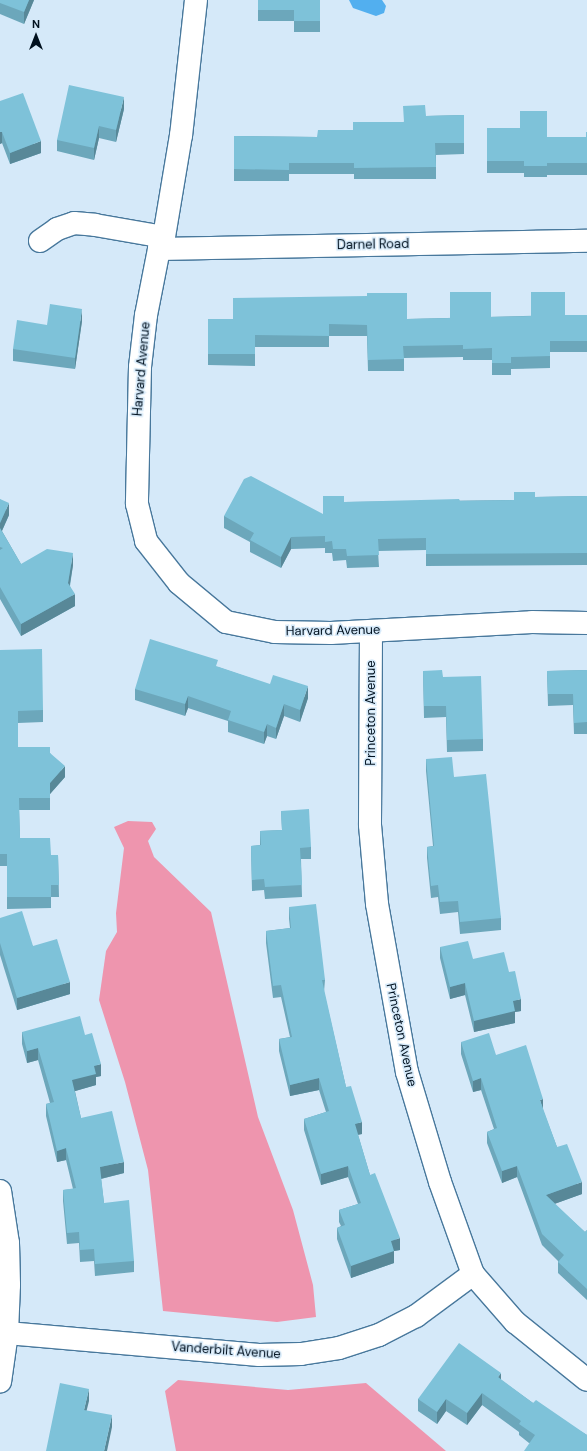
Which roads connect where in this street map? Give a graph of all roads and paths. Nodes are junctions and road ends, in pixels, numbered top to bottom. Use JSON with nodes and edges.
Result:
{"nodes":[{"id":1,"x":196,"y":0,"type":"edge"},
{"id":2,"x":40,"y":241,"type":"dead end"},
{"id":3,"x":587,"y":241,"type":"edge"},
{"id":4,"x":162,"y":243,"type":"junction"},
{"id":5,"x":587,"y":623,"type":"edge"},
{"id":6,"x":371,"y":631,"type":"junction"},
{"id":7,"x":0,"y":1191,"type":"edge"},
{"id":8,"x":473,"y":1274,"type":"junction"},
{"id":9,"x":7,"y":1333,"type":"junction"},
{"id":10,"x":587,"y":1380,"type":"edge"},
{"id":11,"x":0,"y":1382,"type":"edge"}],
"edges":[{"from":1,"to":4,"type":"street"},
{"from":2,"to":4,"type":"street","name":"Darnel Road"},
{"from":3,"to":4,"type":"street","name":"Darnel Road"},
{"from":4,"to":6,"type":"street","name":"Harvard Avenue"},
{"from":5,"to":6,"type":"street","name":"Harvard Avenue"},
{"from":6,"to":8,"type":"street","name":"Princeton Avenue"},
{"from":7,"to":9,"type":"street"},
{"from":8,"to":9,"type":"street","name":"Vanderbilt Avenue"},
{"from":8,"to":10,"type":"street","name":"Princeton Avenue"},
{"from":9,"to":11,"type":"street"}]}
